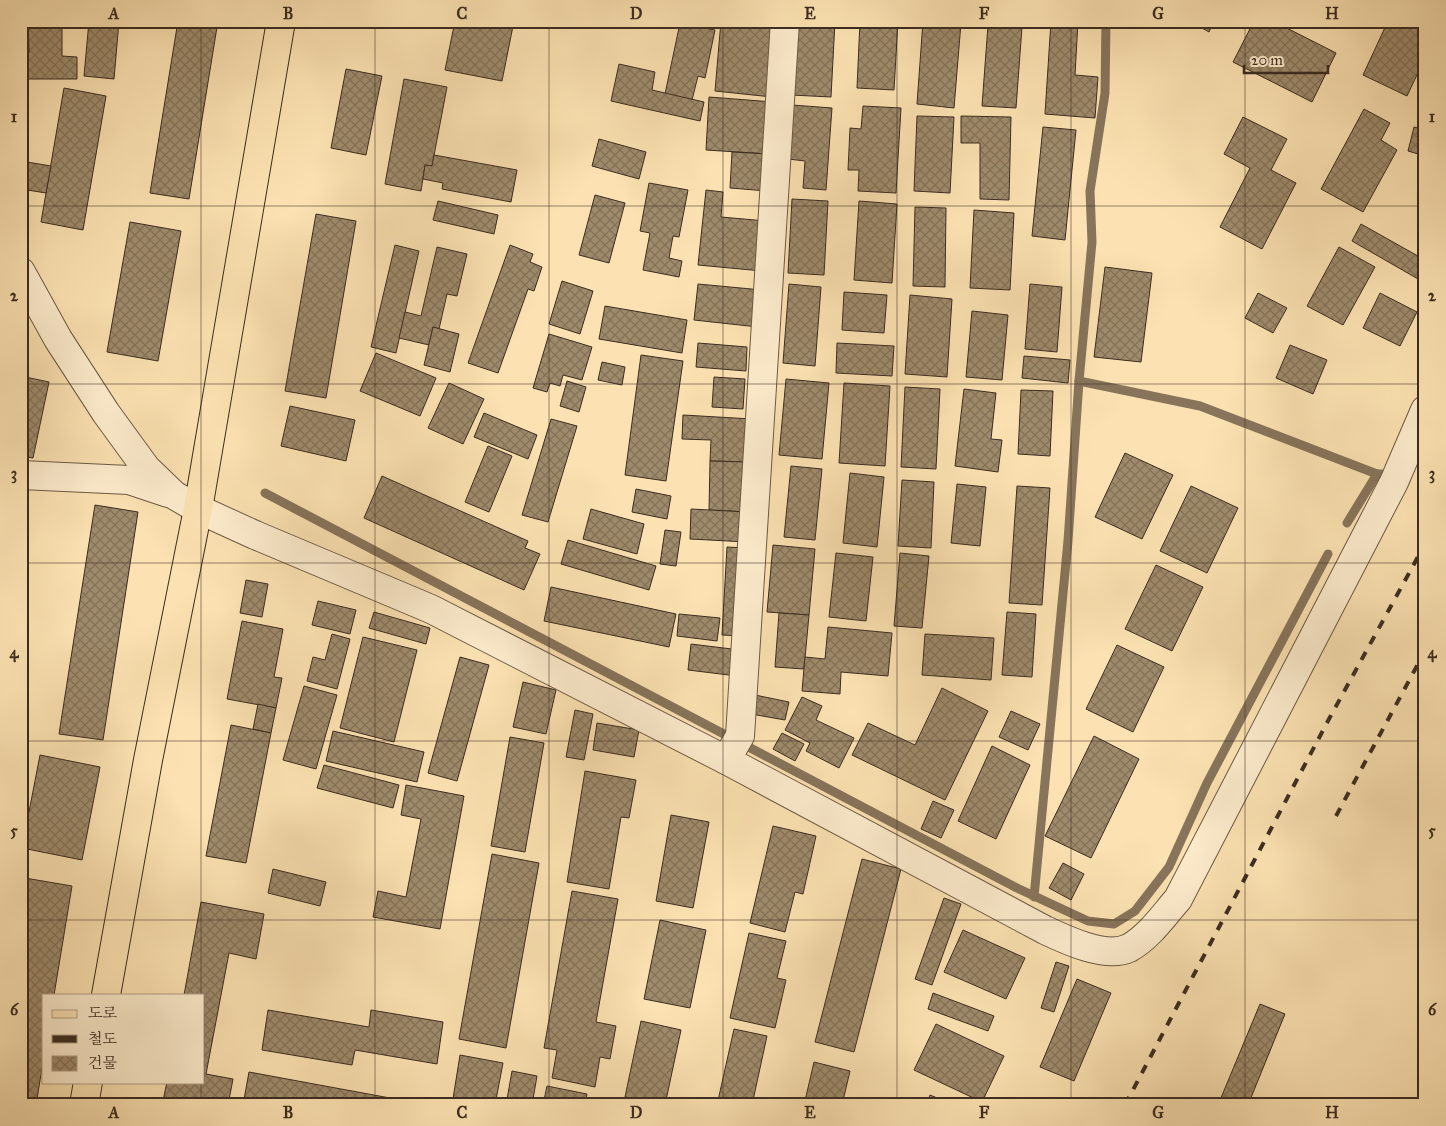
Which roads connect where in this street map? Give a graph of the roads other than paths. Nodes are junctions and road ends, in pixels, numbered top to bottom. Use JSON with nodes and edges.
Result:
{"nodes":[{"id":1,"x":281,"y":21,"type":"edge"},
{"id":2,"x":785,"y":21,"type":"edge"},
{"id":3,"x":21,"y":272,"type":"edge"},
{"id":4,"x":1425,"y":410,"type":"edge"},
{"id":5,"x":21,"y":475,"type":"edge"},
{"id":6,"x":174,"y":495,"type":"junction"},
{"id":7,"x":198,"y":509,"type":"junction"},
{"id":8,"x":726,"y":760,"type":"junction"},
{"id":9,"x":106,"y":994,"type":"edge"},
{"id":10,"x":88,"y":1084,"type":"edge"},
{"id":11,"x":84,"y":1105,"type":"edge"}],
"edges":[{"from":1,"to":7,"type":"main road"},
{"from":2,"to":8,"type":"street"},
{"from":3,"to":6,"type":"street"},
{"from":4,"to":8,"type":"street"},
{"from":5,"to":6,"type":"street"},
{"from":6,"to":7,"type":"street"},
{"from":7,"to":8,"type":"street"},
{"from":7,"to":9,"type":"main road"},
{"from":10,"to":11,"type":"main road"}]}
